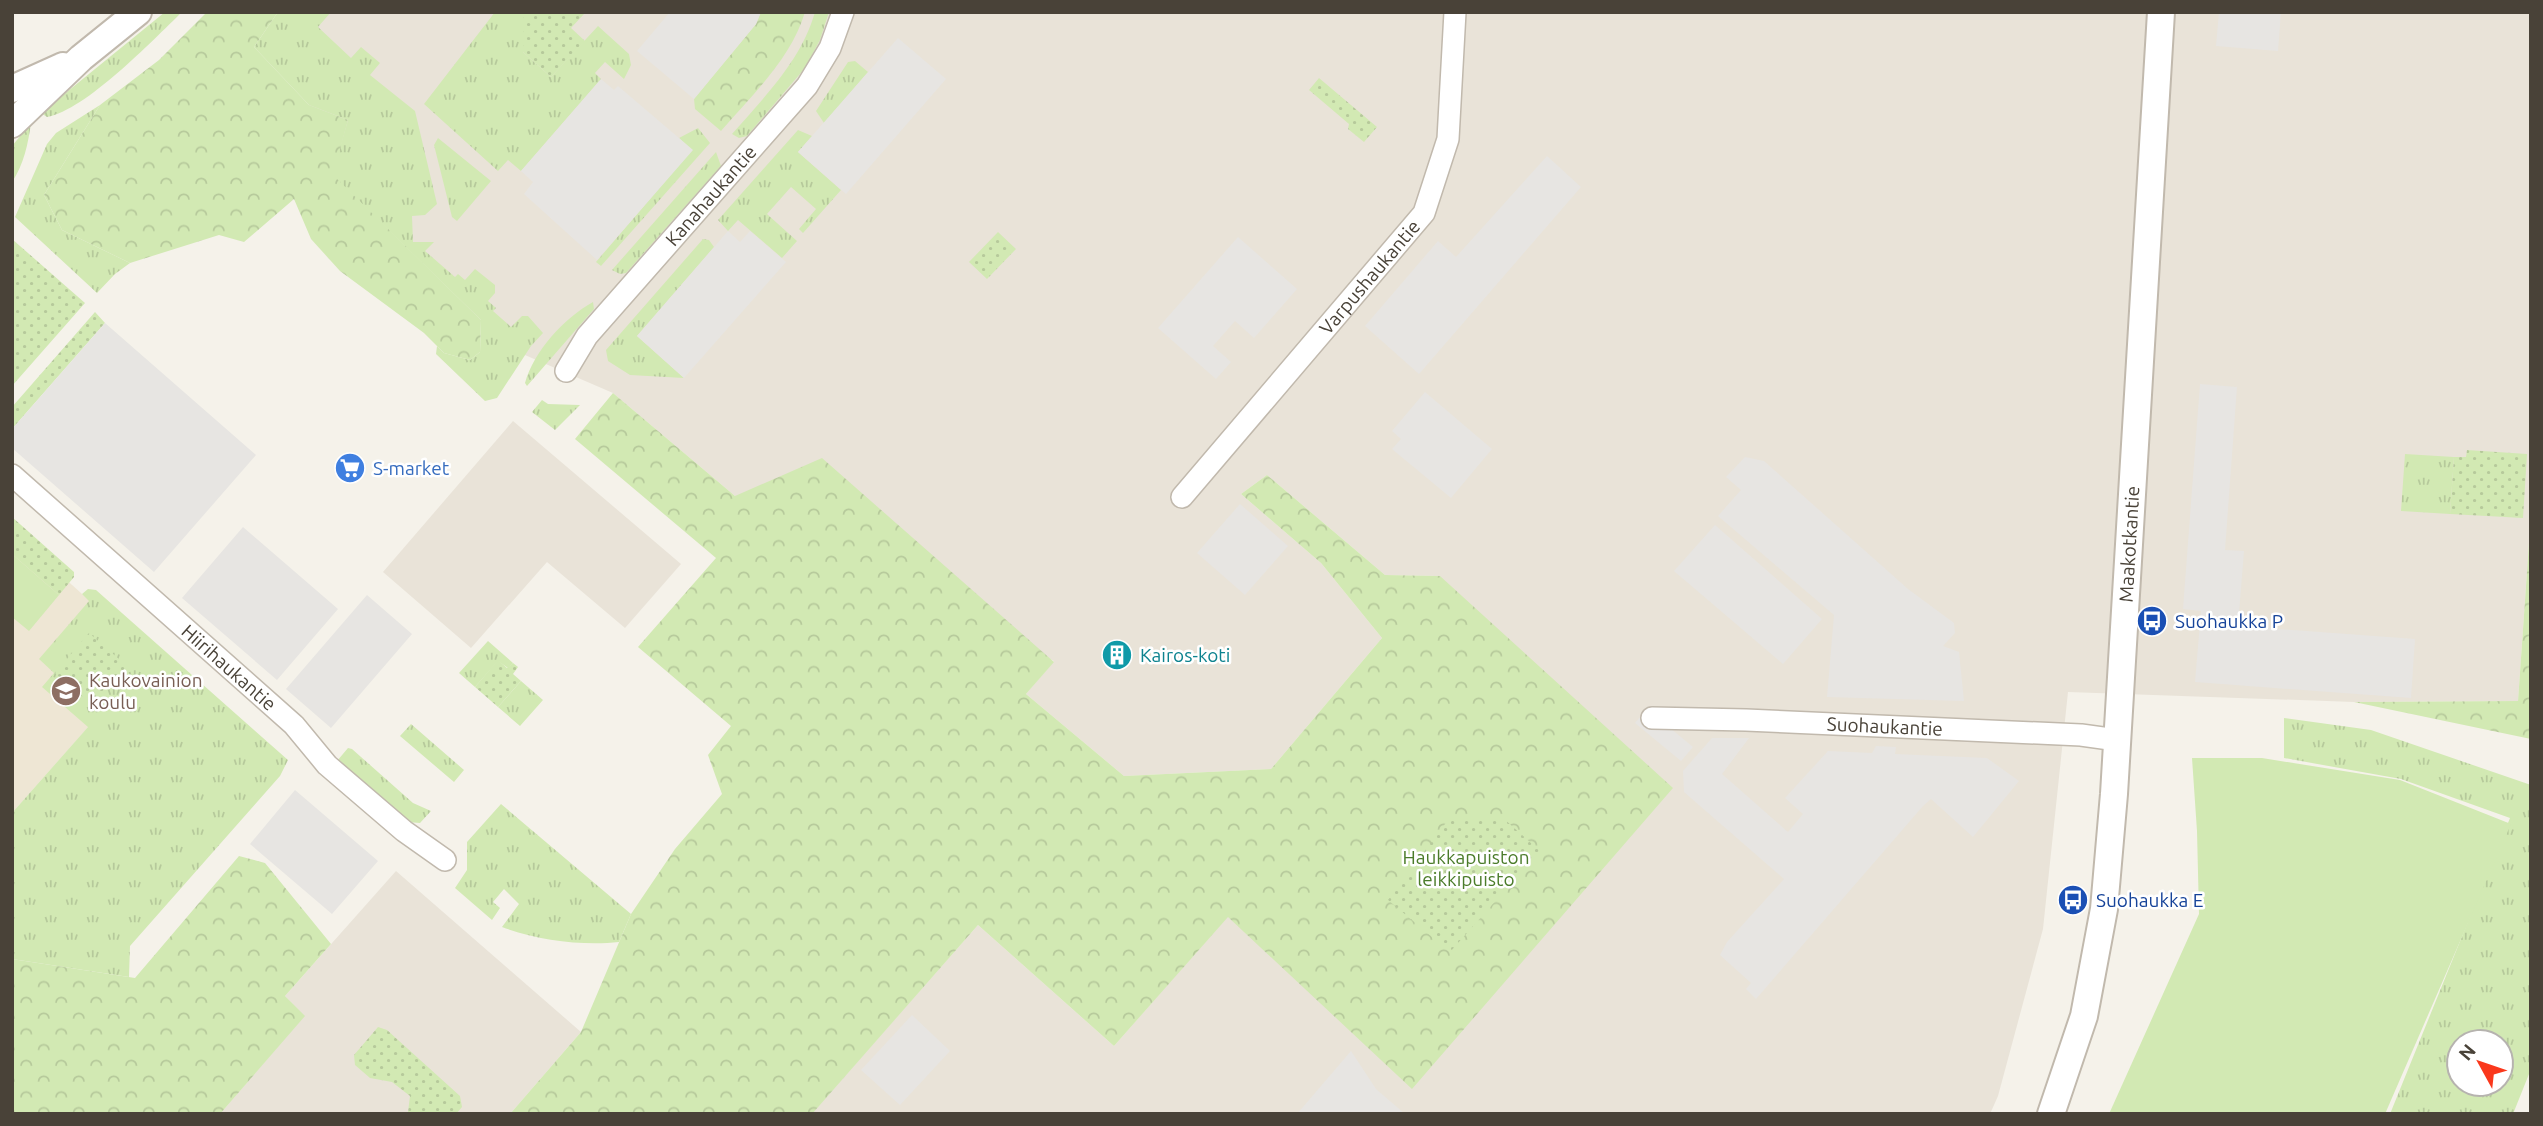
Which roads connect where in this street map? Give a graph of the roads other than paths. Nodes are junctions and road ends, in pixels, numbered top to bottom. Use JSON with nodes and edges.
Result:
{"nodes":[{"id":1,"x":138,"y":12,"type":"edge"},
{"id":2,"x":843,"y":12,"type":"edge"},
{"id":3,"x":1455,"y":12,"type":"edge"},
{"id":4,"x":2161,"y":12,"type":"edge"},
{"id":5,"x":81,"y":58,"type":"junction"},
{"id":6,"x":12,"y":89,"type":"edge"},
{"id":7,"x":12,"y":124,"type":"edge"},
{"id":8,"x":566,"y":371,"type":"dead end"},
{"id":9,"x":12,"y":475,"type":"edge"},
{"id":10,"x":1182,"y":497,"type":"dead end"},
{"id":11,"x":1652,"y":718,"type":"dead end"},
{"id":12,"x":2117,"y":740,"type":"junction"},
{"id":13,"x":445,"y":860,"type":"dead end"},
{"id":14,"x":2052,"y":1114,"type":"edge"}],
"edges":[{"from":1,"to":5,"type":"street"},
{"from":2,"to":8,"type":"street","name":"Kanahaukantie"},
{"from":3,"to":10,"type":"street","name":"Varpushaukantie"},
{"from":4,"to":12,"type":"street","name":"Maakotkantie"},
{"from":5,"to":6,"type":"street"},
{"from":5,"to":7,"type":"street"},
{"from":9,"to":13,"type":"street","name":"Hiirihaukantie"},
{"from":11,"to":12,"type":"street","name":"Suohaukantie"},
{"from":12,"to":14,"type":"street","name":"Maakotkantie"}]}
